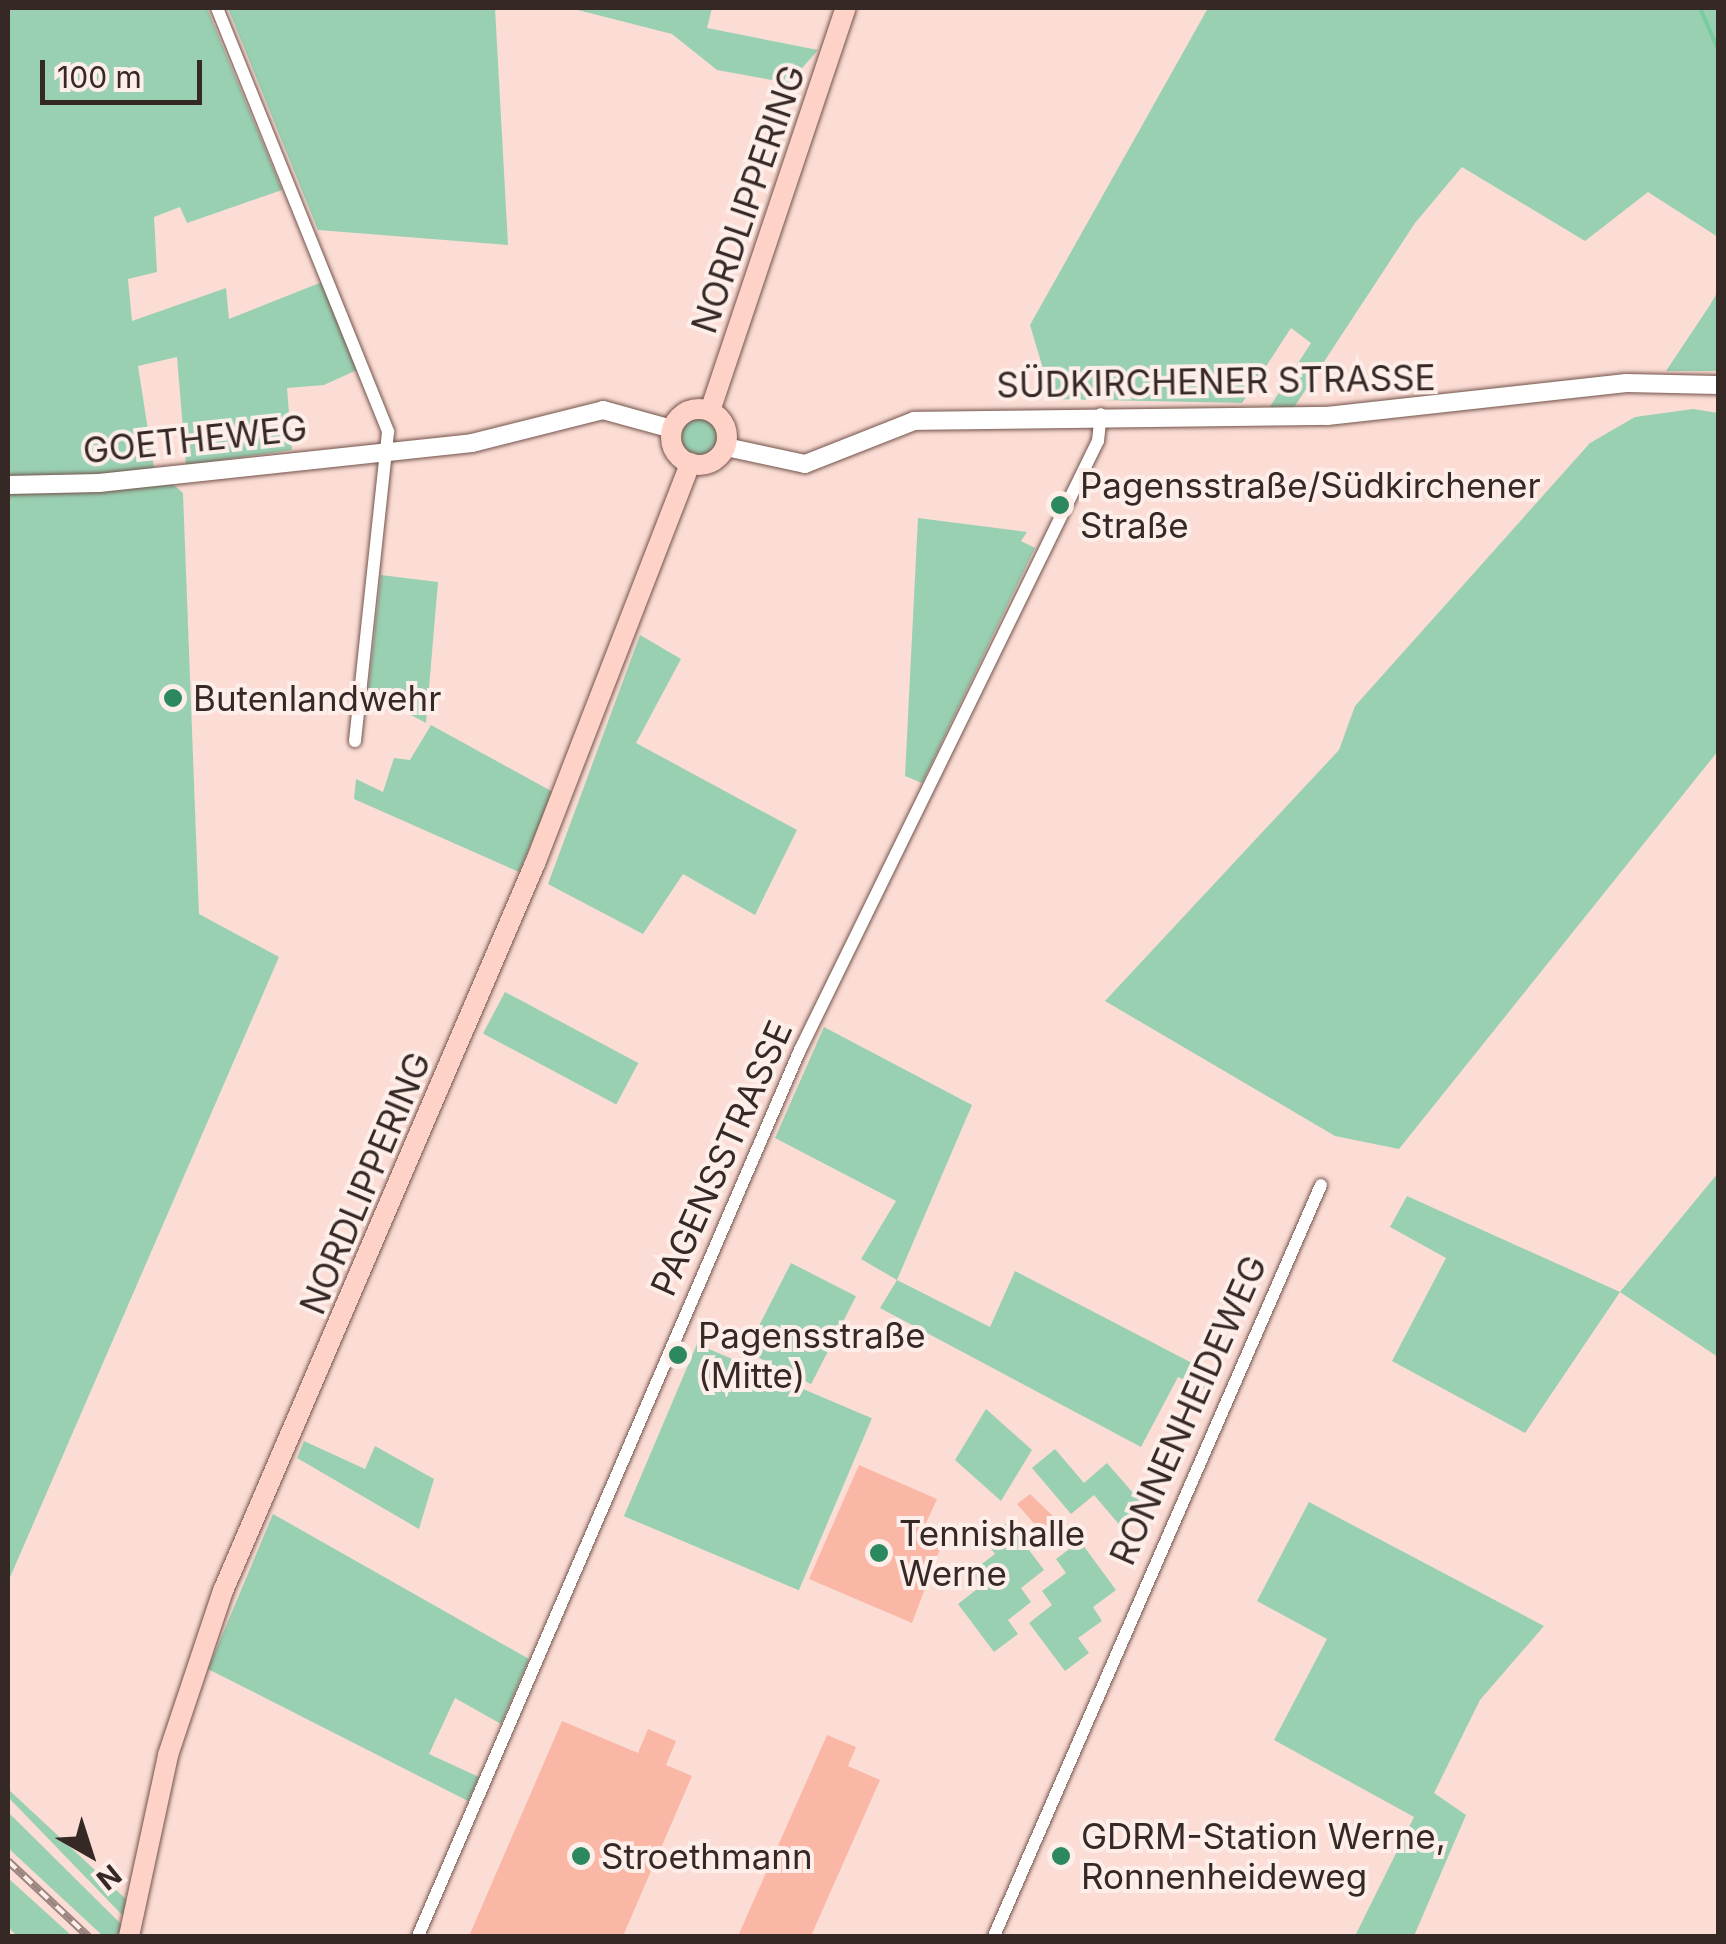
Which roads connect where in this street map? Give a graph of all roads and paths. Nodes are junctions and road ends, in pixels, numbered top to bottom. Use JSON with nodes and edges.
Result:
{"nodes":[{"id":1,"x":217,"y":8,"type":"edge"},
{"id":2,"x":846,"y":8,"type":"edge"},
{"id":3,"x":1718,"y":385,"type":"edge"},
{"id":4,"x":710,"y":411,"type":"junction"},
{"id":5,"x":1100,"y":414,"type":"junction"},
{"id":6,"x":672,"y":429,"type":"junction"},
{"id":7,"x":726,"y":447,"type":"junction"},
{"id":8,"x":388,"y":452,"type":"junction"},
{"id":9,"x":690,"y":463,"type":"junction"},
{"id":10,"x":8,"y":485,"type":"edge"},
{"id":11,"x":355,"y":741,"type":"dead end"},
{"id":12,"x":1321,"y":1185,"type":"dead end"},
{"id":13,"x":128,"y":1936,"type":"edge"},
{"id":14,"x":418,"y":1936,"type":"edge"},
{"id":15,"x":994,"y":1936,"type":"edge"}],
"edges":[{"from":1,"to":8,"type":"street"},
{"from":2,"to":4,"type":"main road","name":"NORDLIPPERING"},
{"from":3,"to":5,"type":"street","name":"SÜDKIRCHENER STRASSE"},
{"from":4,"to":6,"type":"main road"},
{"from":4,"to":7,"type":"main road"},
{"from":5,"to":7,"type":"street","name":"SÜDKIRCHENER STRASSE"},
{"from":5,"to":14,"type":"street","name":"PAGENSSTRASSE"},
{"from":6,"to":8,"type":"street"},
{"from":6,"to":9,"type":"main road"},
{"from":7,"to":9,"type":"main road"},
{"from":8,"to":10,"type":"street","name":"GOETHEWEG"},
{"from":8,"to":11,"type":"street"},
{"from":9,"to":13,"type":"main road","name":"NORDLIPPERING"},
{"from":12,"to":15,"type":"street","name":"RONNENHEIDEWEG"}]}
